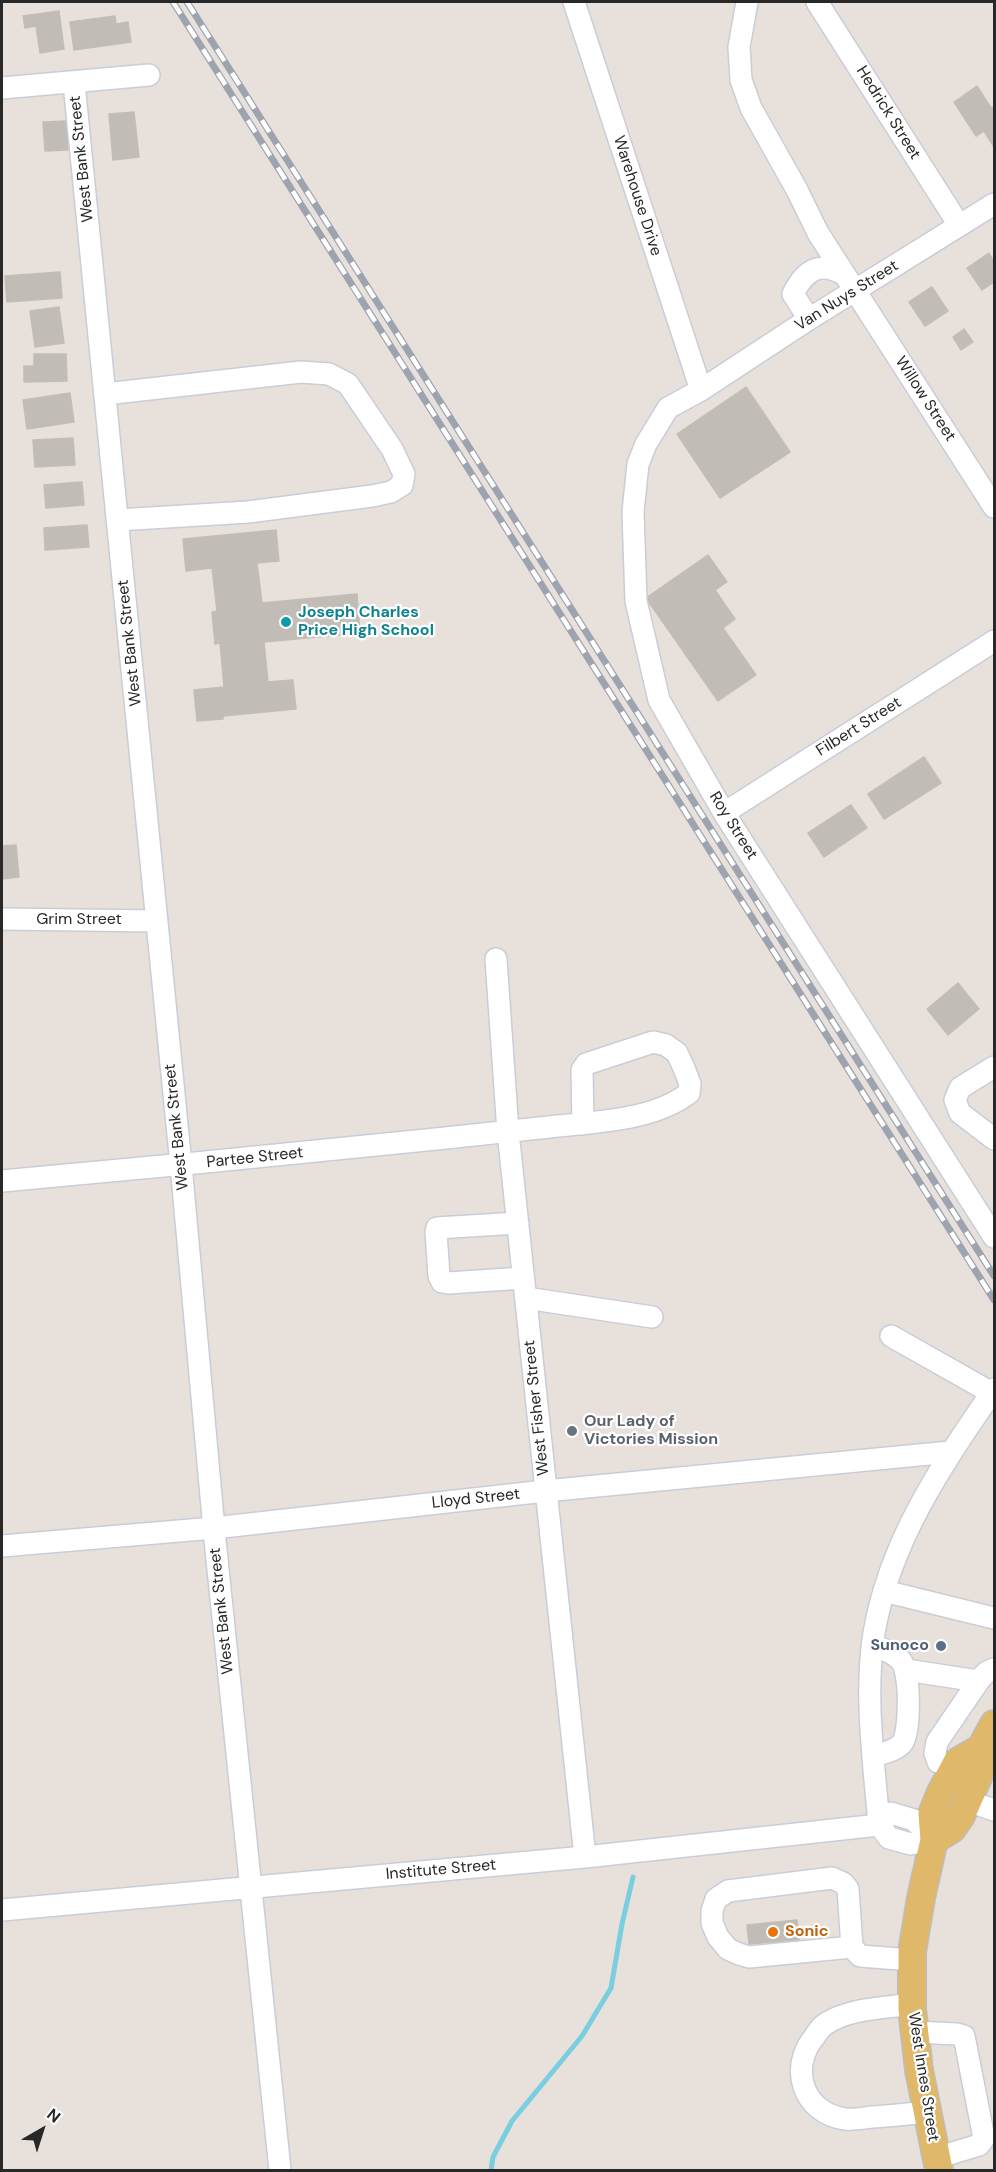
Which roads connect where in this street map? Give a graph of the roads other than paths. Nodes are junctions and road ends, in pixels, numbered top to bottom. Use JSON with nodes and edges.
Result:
{"nodes":[{"id":1,"x":574,"y":2,"type":"edge"},
{"id":2,"x":747,"y":2,"type":"edge"},
{"id":3,"x":817,"y":2,"type":"edge"},
{"id":4,"x":149,"y":75,"type":"dead end"},
{"id":5,"x":74,"y":83,"type":"junction"},
{"id":6,"x":2,"y":88,"type":"edge"},
{"id":7,"x":994,"y":204,"type":"edge"},
{"id":8,"x":959,"y":225,"type":"junction"},
{"id":9,"x":850,"y":283,"type":"junction"},
{"id":10,"x":809,"y":319,"type":"junction"},
{"id":11,"x":701,"y":390,"type":"junction"},
{"id":12,"x":105,"y":394,"type":"junction"},
{"id":13,"x":994,"y":507,"type":"edge"},
{"id":14,"x":118,"y":520,"type":"junction"},
{"id":15,"x":994,"y":641,"type":"edge"},
{"id":16,"x":724,"y":813,"type":"junction"},
{"id":17,"x":2,"y":919,"type":"edge"},
{"id":18,"x":157,"y":921,"type":"junction"},
{"id":19,"x":496,"y":959,"type":"dead end"},
{"id":20,"x":994,"y":1067,"type":"edge"},
{"id":21,"x":582,"y":1124,"type":"junction"},
{"id":22,"x":508,"y":1132,"type":"junction"},
{"id":23,"x":994,"y":1139,"type":"edge"},
{"id":24,"x":181,"y":1165,"type":"junction"},
{"id":25,"x":2,"y":1181,"type":"edge"},
{"id":26,"x":518,"y":1223,"type":"junction"},
{"id":27,"x":994,"y":1237,"type":"edge"},
{"id":28,"x":524,"y":1288,"type":"junction"},
{"id":29,"x":652,"y":1317,"type":"dead end"},
{"id":30,"x":891,"y":1336,"type":"dead end"},
{"id":31,"x":993,"y":1391,"type":"edge"},
{"id":32,"x":950,"y":1452,"type":"junction"},
{"id":33,"x":545,"y":1491,"type":"junction"},
{"id":34,"x":214,"y":1528,"type":"junction"},
{"id":35,"x":2,"y":1546,"type":"edge"},
{"id":36,"x":884,"y":1591,"type":"junction"},
{"id":37,"x":994,"y":1618,"type":"edge"},
{"id":38,"x":873,"y":1645,"type":"junction"},
{"id":39,"x":906,"y":1670,"type":"junction"},
{"id":40,"x":986,"y":1675,"type":"edge"},
{"id":41,"x":990,"y":1735,"type":"edge"},
{"id":42,"x":903,"y":1741,"type":"junction"},
{"id":43,"x":874,"y":1756,"type":"junction"},
{"id":44,"x":945,"y":1766,"type":"junction"},
{"id":45,"x":968,"y":1801,"type":"junction"},
{"id":46,"x":994,"y":1810,"type":"edge"},
{"id":47,"x":879,"y":1825,"type":"junction"},
{"id":48,"x":934,"y":1840,"type":"junction"},
{"id":49,"x":585,"y":1857,"type":"junction"},
{"id":50,"x":250,"y":1887,"type":"junction"},
{"id":51,"x":2,"y":1910,"type":"edge"},
{"id":52,"x":852,"y":1947,"type":"junction"},
{"id":53,"x":912,"y":1960,"type":"junction"},
{"id":54,"x":912,"y":2004,"type":"junction"},
{"id":55,"x":915,"y":2032,"type":"junction"},
{"id":56,"x":927,"y":2112,"type":"junction"},
{"id":57,"x":937,"y":2164,"type":"edge"},
{"id":58,"x":280,"y":2170,"type":"edge"}],
"edges":[{"from":1,"to":11,"type":"street","name":"Warehouse Drive"},
{"from":2,"to":9,"type":"street","name":"Willow Street"},
{"from":3,"to":8,"type":"street","name":"Hedrick Street"},
{"from":4,"to":5,"type":"street"},
{"from":5,"to":6,"type":"street"},
{"from":5,"to":12,"type":"street","name":"West Bank Street"},
{"from":7,"to":8,"type":"street","name":"Van Nuys Street"},
{"from":8,"to":9,"type":"street","name":"Van Nuys Street"},
{"from":9,"to":10,"type":"street","name":"Van Nuys Street"},
{"from":9,"to":10,"type":"street"},
{"from":9,"to":13,"type":"street","name":"Willow Street"},
{"from":10,"to":11,"type":"street","name":"Van Nuys Street"},
{"from":11,"to":16,"type":"street","name":"Roy Street"},
{"from":12,"to":14,"type":"street","name":"West Bank Street"},
{"from":12,"to":14,"type":"street"},
{"from":14,"to":18,"type":"street","name":"West Bank Street"},
{"from":15,"to":16,"type":"street","name":"Filbert Street"},
{"from":16,"to":27,"type":"street","name":"Roy Street"},
{"from":17,"to":18,"type":"street","name":"Grim Street"},
{"from":18,"to":24,"type":"street","name":"West Bank Street"},
{"from":19,"to":22,"type":"street","name":"West Fisher Street"},
{"from":20,"to":23,"type":"street"},
{"from":21,"to":21,"type":"street","name":"Partee Street"},
{"from":21,"to":22,"type":"street","name":"Partee Street"},
{"from":22,"to":24,"type":"street","name":"Partee Street"},
{"from":22,"to":26,"type":"street","name":"West Fisher Street"},
{"from":24,"to":25,"type":"street","name":"Partee Street"},
{"from":24,"to":34,"type":"street","name":"West Bank Street"},
{"from":26,"to":28,"type":"street","name":"West Fisher Street"},
{"from":26,"to":28,"type":"street"},
{"from":28,"to":29,"type":"street"},
{"from":28,"to":33,"type":"street","name":"West Fisher Street"},
{"from":30,"to":31,"type":"street"},
{"from":31,"to":32,"type":"street"},
{"from":32,"to":33,"type":"street","name":"Lloyd Street"},
{"from":32,"to":36,"type":"street"},
{"from":33,"to":34,"type":"street","name":"Lloyd Street"},
{"from":33,"to":49,"type":"street","name":"West Fisher Street"},
{"from":34,"to":35,"type":"street","name":"Lloyd Street"},
{"from":34,"to":50,"type":"street","name":"West Bank Street"},
{"from":36,"to":37,"type":"street"},
{"from":36,"to":38,"type":"street"},
{"from":38,"to":39,"type":"street"},
{"from":38,"to":43,"type":"street"},
{"from":39,"to":40,"type":"street"},
{"from":39,"to":42,"type":"street"},
{"from":40,"to":44,"type":"street"},
{"from":41,"to":44,"type":"main road","name":"West Innes Street"},
{"from":41,"to":45,"type":"main road","name":"West Innes Street"},
{"from":42,"to":43,"type":"street"},
{"from":42,"to":44,"type":"street"},
{"from":43,"to":47,"type":"street"},
{"from":44,"to":48,"type":"main road","name":"West Innes Street"},
{"from":45,"to":46,"type":"street"},
{"from":45,"to":48,"type":"main road","name":"West Innes Street"},
{"from":47,"to":48,"type":"street","name":"Institute Street"},
{"from":47,"to":49,"type":"street","name":"Institute Street"},
{"from":48,"to":53,"type":"main road","name":"West Innes Street"},
{"from":49,"to":50,"type":"street","name":"Institute Street"},
{"from":50,"to":51,"type":"street","name":"Institute Street"},
{"from":50,"to":58,"type":"street","name":"West Bank Street"},
{"from":52,"to":52,"type":"street"},
{"from":52,"to":53,"type":"street"},
{"from":53,"to":54,"type":"main road","name":"West Innes Street"},
{"from":54,"to":55,"type":"main road","name":"West Innes Street"},
{"from":54,"to":56,"type":"street"},
{"from":55,"to":56,"type":"main road","name":"West Innes Street"},
{"from":55,"to":57,"type":"street"},
{"from":56,"to":57,"type":"main road","name":"West Innes Street"}]}
